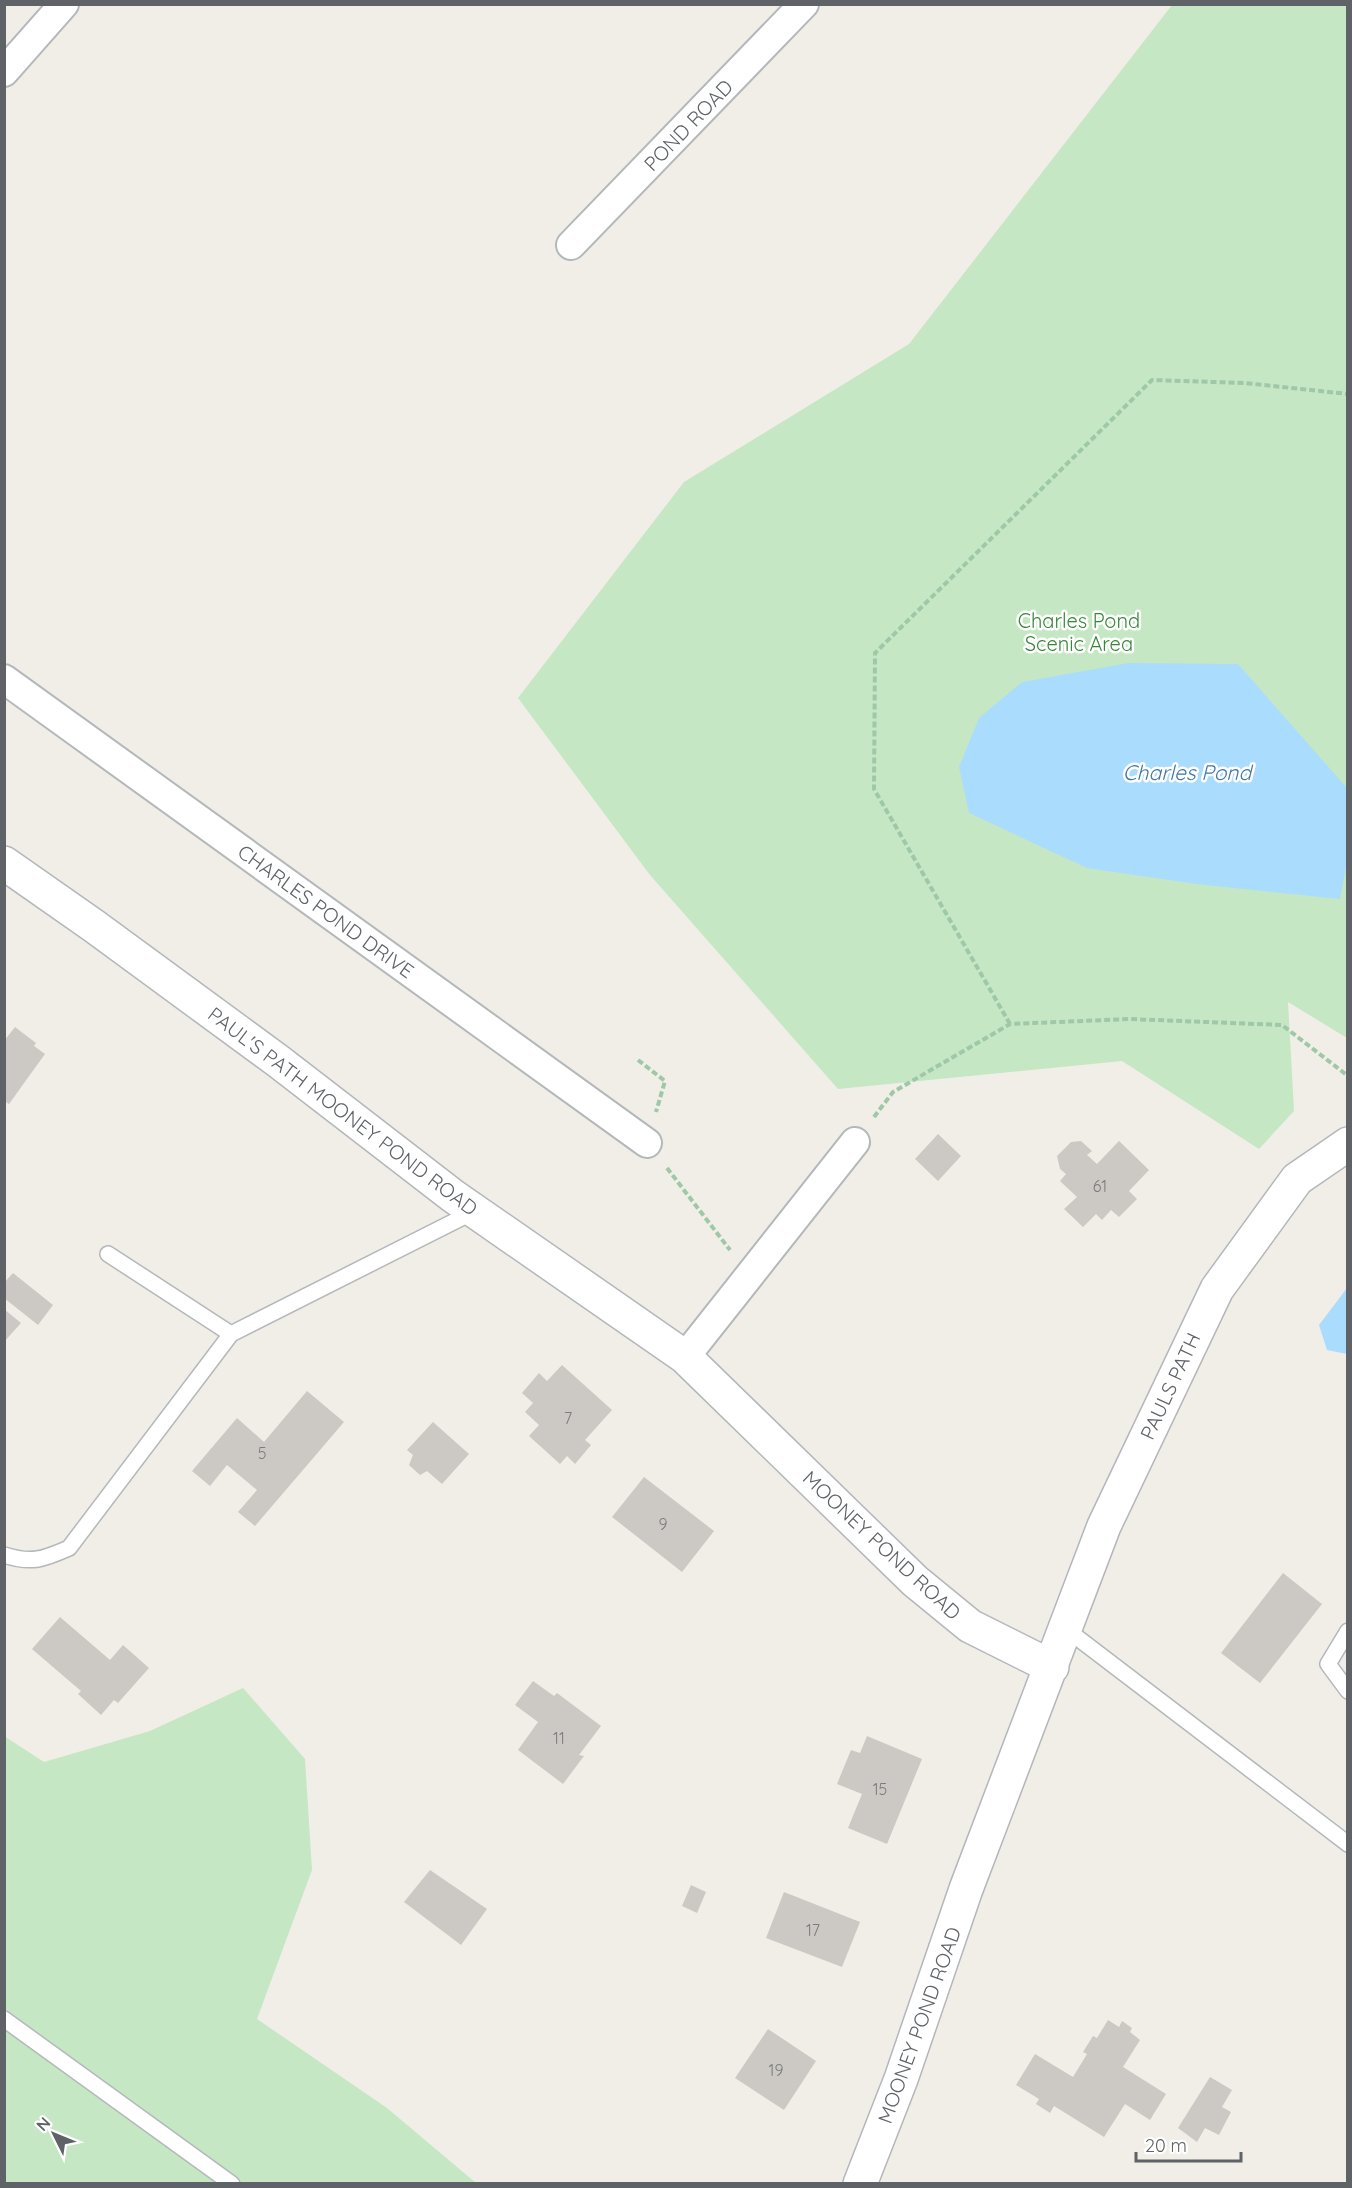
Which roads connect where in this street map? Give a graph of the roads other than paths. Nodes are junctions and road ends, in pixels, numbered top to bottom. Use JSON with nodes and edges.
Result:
{"nodes":[{"id":1,"x":64,"y":4,"type":"edge"},
{"id":2,"x":804,"y":4,"type":"edge"},
{"id":3,"x":4,"y":72,"type":"edge"},
{"id":4,"x":571,"y":245,"type":"dead end"},
{"id":5,"x":4,"y":679,"type":"edge"},
{"id":6,"x":4,"y":863,"type":"edge"},
{"id":7,"x":855,"y":1142,"type":"road end"},
{"id":8,"x":647,"y":1143,"type":"road end"},
{"id":9,"x":1347,"y":1144,"type":"edge"},
{"id":10,"x":475,"y":1211,"type":"junction"},
{"id":11,"x":108,"y":1254,"type":"dead end"},
{"id":12,"x":231,"y":1334,"type":"junction"},
{"id":13,"x":685,"y":1357,"type":"junction"},
{"id":14,"x":4,"y":1555,"type":"edge"},
{"id":15,"x":1066,"y":1629,"type":"junction"},
{"id":16,"x":1347,"y":1631,"type":"edge"},
{"id":17,"x":1052,"y":1667,"type":"junction"},
{"id":18,"x":1347,"y":1691,"type":"edge"},
{"id":19,"x":1347,"y":1844,"type":"edge"},
{"id":20,"x":4,"y":2019,"type":"edge"},
{"id":21,"x":232,"y":2184,"type":"edge"},
{"id":22,"x":860,"y":2184,"type":"edge"}],
"edges":[{"from":1,"to":3,"type":"street"},
{"from":2,"to":4,"type":"street","name":"POND ROAD"},
{"from":5,"to":8,"type":"street","name":"CHARLES POND DRIVE"},
{"from":6,"to":10,"type":"street","name":"PAUL'S PATH MOONEY POND ROAD"},
{"from":7,"to":13,"type":"street"},
{"from":9,"to":15,"type":"street","name":"PAULS PATH"},
{"from":10,"to":12,"type":"lane"},
{"from":10,"to":13,"type":"street","name":"PAUL'S PATH MOONEY POND ROAD"},
{"from":11,"to":12,"type":"lane"},
{"from":12,"to":14,"type":"lane"},
{"from":13,"to":17,"type":"street","name":"MOONEY POND ROAD"},
{"from":15,"to":17,"type":"street","name":"PAULS PATH"},
{"from":15,"to":19,"type":"lane"},
{"from":16,"to":18,"type":"lane"},
{"from":17,"to":22,"type":"street","name":"MOONEY POND ROAD"},
{"from":20,"to":21,"type":"lane"}]}
